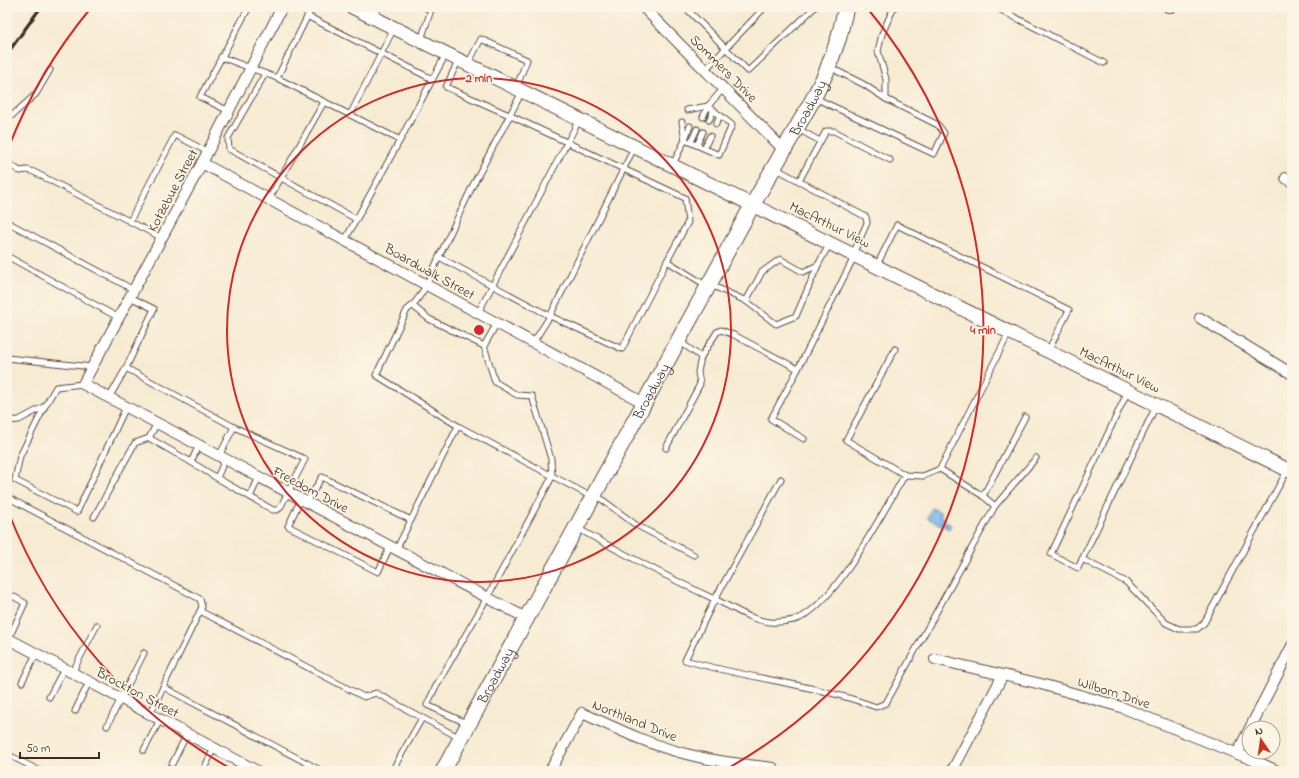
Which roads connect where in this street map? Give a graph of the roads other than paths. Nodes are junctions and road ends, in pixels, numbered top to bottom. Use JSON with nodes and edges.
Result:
{"nodes":[{"id":1,"x":249,"y":7,"type":"edge"},
{"id":2,"x":312,"y":7,"type":"edge"},
{"id":3,"x":352,"y":7,"type":"edge"},
{"id":4,"x":424,"y":7,"type":"edge"},
{"id":5,"x":643,"y":7,"type":"edge"},
{"id":6,"x":686,"y":7,"type":"edge"},
{"id":7,"x":765,"y":7,"type":"edge"},
{"id":8,"x":815,"y":7,"type":"edge"},
{"id":9,"x":846,"y":7,"type":"edge"},
{"id":10,"x":894,"y":7,"type":"edge"},
{"id":11,"x":996,"y":7,"type":"edge"},
{"id":12,"x":280,"y":8,"type":"edge"},
{"id":13,"x":376,"y":12,"type":"edge"},
{"id":14,"x":307,"y":16,"type":"junction"},
{"id":15,"x":394,"y":28,"type":"junction"},
{"id":16,"x":420,"y":41,"type":"junction"},
{"id":17,"x":725,"y":49,"type":"junction"},
{"id":18,"x":381,"y":54,"type":"junction"},
{"id":19,"x":446,"y":54,"type":"junction"},
{"id":20,"x":221,"y":57,"type":"junction"},
{"id":21,"x":463,"y":62,"type":"junction"},
{"id":22,"x":1104,"y":63,"type":"dead end"},
{"id":23,"x":828,"y":66,"type":"junction"},
{"id":24,"x":250,"y":69,"type":"junction"},
{"id":25,"x":50,"y":70,"type":"dead end"},
{"id":26,"x":706,"y":70,"type":"junction"},
{"id":27,"x":265,"y":74,"type":"junction"},
{"id":28,"x":277,"y":78,"type":"junction"},
{"id":29,"x":432,"y":79,"type":"junction"},
{"id":30,"x":724,"y":88,"type":"junction"},
{"id":31,"x":519,"y":90,"type":"junction"},
{"id":32,"x":814,"y":98,"type":"junction"},
{"id":33,"x":886,"y":99,"type":"junction"},
{"id":34,"x":324,"y":102,"type":"junction"},
{"id":35,"x":708,"y":106,"type":"junction"},
{"id":36,"x":699,"y":108,"type":"junction"},
{"id":37,"x":229,"y":110,"type":"junction"},
{"id":38,"x":687,"y":110,"type":"dead end"},
{"id":39,"x":714,"y":110,"type":"junction"},
{"id":40,"x":696,"y":114,"type":"dead end"},
{"id":41,"x":350,"y":115,"type":"junction"},
{"id":42,"x":509,"y":115,"type":"junction"},
{"id":43,"x":720,"y":115,"type":"junction"},
{"id":44,"x":703,"y":117,"type":"dead end"},
{"id":45,"x":7,"y":120,"type":"edge"},
{"id":46,"x":579,"y":120,"type":"junction"},
{"id":47,"x":709,"y":120,"type":"dead end"},
{"id":48,"x":682,"y":122,"type":"dead end"},
{"id":49,"x":716,"y":124,"type":"dead end"},
{"id":50,"x":690,"y":126,"type":"dead end"},
{"id":51,"x":797,"y":128,"type":"junction"},
{"id":52,"x":697,"y":129,"type":"dead end"},
{"id":53,"x":703,"y":132,"type":"dead end"},
{"id":54,"x":710,"y":136,"type":"dead end"},
{"id":55,"x":400,"y":140,"type":"junction"},
{"id":56,"x":685,"y":140,"type":"junction"},
{"id":57,"x":691,"y":142,"type":"junction"},
{"id":58,"x":820,"y":142,"type":"junction"},
{"id":59,"x":566,"y":143,"type":"junction"},
{"id":60,"x":697,"y":145,"type":"junction"},
{"id":61,"x":635,"y":147,"type":"junction"},
{"id":62,"x":704,"y":148,"type":"junction"},
{"id":63,"x":784,"y":150,"type":"junction"},
{"id":64,"x":208,"y":152,"type":"junction"},
{"id":65,"x":890,"y":160,"type":"dead end"},
{"id":66,"x":7,"y":163,"type":"edge"},
{"id":67,"x":202,"y":163,"type":"junction"},
{"id":68,"x":672,"y":165,"type":"junction"},
{"id":69,"x":774,"y":168,"type":"junction"},
{"id":70,"x":622,"y":169,"type":"junction"},
{"id":71,"x":280,"y":179,"type":"junction"},
{"id":72,"x":799,"y":181,"type":"junction"},
{"id":73,"x":269,"y":199,"type":"junction"},
{"id":74,"x":753,"y":204,"type":"junction"},
{"id":75,"x":356,"y":219,"type":"junction"},
{"id":76,"x":7,"y":222,"type":"edge"},
{"id":77,"x":130,"y":222,"type":"junction"},
{"id":78,"x":162,"y":238,"type":"junction"},
{"id":79,"x":345,"y":240,"type":"junction"},
{"id":80,"x":830,"y":242,"type":"junction"},
{"id":81,"x":854,"y":254,"type":"junction"},
{"id":82,"x":7,"y":256,"type":"edge"},
{"id":83,"x":439,"y":257,"type":"junction"},
{"id":84,"x":667,"y":261,"type":"junction"},
{"id":85,"x":818,"y":265,"type":"junction"},
{"id":86,"x":877,"y":266,"type":"junction"},
{"id":87,"x":426,"y":285,"type":"junction"},
{"id":88,"x":491,"y":285,"type":"junction"},
{"id":89,"x":709,"y":286,"type":"junction"},
{"id":90,"x":132,"y":293,"type":"junction"},
{"id":91,"x":746,"y":301,"type":"junction"},
{"id":92,"x":413,"y":306,"type":"junction"},
{"id":93,"x":478,"y":313,"type":"junction"},
{"id":94,"x":550,"y":316,"type":"junction"},
{"id":95,"x":119,"y":318,"type":"junction"},
{"id":96,"x":1200,"y":318,"type":"dead end"},
{"id":97,"x":496,"y":323,"type":"junction"},
{"id":98,"x":1010,"y":332,"type":"junction"},
{"id":99,"x":679,"y":340,"type":"junction"},
{"id":100,"x":533,"y":343,"type":"junction"},
{"id":101,"x":484,"y":346,"type":"junction"},
{"id":102,"x":895,"y":349,"type":"dead end"},
{"id":103,"x":1048,"y":350,"type":"junction"},
{"id":104,"x":701,"y":357,"type":"junction"},
{"id":105,"x":7,"y":358,"type":"edge"},
{"id":106,"x":92,"y":367,"type":"junction"},
{"id":107,"x":126,"y":368,"type":"junction"},
{"id":108,"x":798,"y":369,"type":"junction"},
{"id":109,"x":1292,"y":374,"type":"edge"},
{"id":110,"x":83,"y":384,"type":"junction"},
{"id":111,"x":1129,"y":391,"type":"junction"},
{"id":112,"x":109,"y":398,"type":"junction"},
{"id":113,"x":644,"y":403,"type":"junction"},
{"id":114,"x":1157,"y":405,"type":"junction"},
{"id":115,"x":45,"y":406,"type":"junction"},
{"id":116,"x":126,"y":407,"type":"junction"},
{"id":117,"x":1025,"y":417,"type":"dead end"},
{"id":118,"x":7,"y":421,"type":"edge"},
{"id":119,"x":157,"y":423,"type":"junction"},
{"id":120,"x":458,"y":426,"type":"junction"},
{"id":121,"x":234,"y":427,"type":"junction"},
{"id":122,"x":150,"y":438,"type":"junction"},
{"id":123,"x":804,"y":439,"type":"dead end"},
{"id":124,"x":199,"y":445,"type":"junction"},
{"id":125,"x":666,"y":448,"type":"dead end"},
{"id":126,"x":222,"y":458,"type":"junction"},
{"id":127,"x":1036,"y":458,"type":"dead end"},
{"id":128,"x":191,"y":462,"type":"junction"},
{"id":129,"x":940,"y":469,"type":"junction"},
{"id":130,"x":1290,"y":471,"type":"edge"},
{"id":131,"x":905,"y":475,"type":"junction"},
{"id":132,"x":259,"y":477,"type":"junction"},
{"id":133,"x":552,"y":477,"type":"junction"},
{"id":134,"x":217,"y":478,"type":"junction"},
{"id":135,"x":782,"y":479,"type":"dead end"},
{"id":136,"x":288,"y":492,"type":"junction"},
{"id":137,"x":594,"y":496,"type":"junction"},
{"id":138,"x":983,"y":496,"type":"junction"},
{"id":139,"x":7,"y":497,"type":"edge"},
{"id":140,"x":250,"y":497,"type":"junction"},
{"id":141,"x":304,"y":501,"type":"junction"},
{"id":142,"x":995,"y":506,"type":"junction"},
{"id":143,"x":94,"y":517,"type":"dead end"},
{"id":144,"x":411,"y":520,"type":"junction"},
{"id":145,"x":576,"y":528,"type":"junction"},
{"id":146,"x":393,"y":548,"type":"junction"},
{"id":147,"x":694,"y":555,"type":"dead end"},
{"id":148,"x":1082,"y":560,"type":"junction"},
{"id":149,"x":7,"y":593,"type":"edge"},
{"id":150,"x":487,"y":598,"type":"junction"},
{"id":151,"x":714,"y":599,"type":"junction"},
{"id":152,"x":200,"y":611,"type":"junction"},
{"id":153,"x":526,"y":618,"type":"junction"},
{"id":154,"x":98,"y":625,"type":"dead end"},
{"id":155,"x":7,"y":640,"type":"edge"},
{"id":156,"x":1292,"y":646,"type":"edge"},
{"id":157,"x":144,"y":653,"type":"dead end"},
{"id":158,"x":36,"y":654,"type":"junction"},
{"id":159,"x":935,"y":659,"type":"dead end"},
{"id":160,"x":68,"y":671,"type":"junction"},
{"id":161,"x":1003,"y":675,"type":"junction"},
{"id":162,"x":22,"y":682,"type":"dead end"},
{"id":163,"x":89,"y":682,"type":"junction"},
{"id":164,"x":163,"y":687,"type":"junction"},
{"id":165,"x":49,"y":697,"type":"dead end"},
{"id":166,"x":121,"y":699,"type":"junction"},
{"id":167,"x":75,"y":710,"type":"dead end"},
{"id":168,"x":150,"y":714,"type":"junction"},
{"id":169,"x":422,"y":718,"type":"junction"},
{"id":170,"x":160,"y":720,"type":"junction"},
{"id":171,"x":1255,"y":720,"type":"edge"},
{"id":172,"x":468,"y":724,"type":"junction"},
{"id":173,"x":106,"y":726,"type":"dead end"},
{"id":174,"x":187,"y":734,"type":"junction"},
{"id":175,"x":460,"y":738,"type":"junction"},
{"id":176,"x":1241,"y":746,"type":"edge"},
{"id":177,"x":214,"y":748,"type":"junction"},
{"id":178,"x":144,"y":750,"type":"dead end"},
{"id":179,"x":7,"y":754,"type":"edge"},
{"id":180,"x":1237,"y":754,"type":"junction"},
{"id":181,"x":172,"y":764,"type":"dead end"},
{"id":182,"x":772,"y":769,"type":"edge"},
{"id":183,"x":252,"y":770,"type":"edge"},
{"id":184,"x":40,"y":771,"type":"edge"},
{"id":185,"x":203,"y":771,"type":"edge"},
{"id":186,"x":322,"y":771,"type":"edge"},
{"id":187,"x":392,"y":771,"type":"edge"},
{"id":188,"x":443,"y":771,"type":"edge"},
{"id":189,"x":550,"y":771,"type":"edge"},
{"id":190,"x":952,"y":771,"type":"edge"},
{"id":191,"x":1277,"y":771,"type":"edge"}],
"edges":[{"from":1,"to":20,"type":"lane"},
{"from":2,"to":14,"type":"lane"},
{"from":3,"to":13,"type":"street","name":"MacArthur View"},
{"from":4,"to":16,"type":"lane"},
{"from":5,"to":26,"type":"street","name":"Sommers Drive"},
{"from":6,"to":17,"type":"lane"},
{"from":7,"to":17,"type":"lane"},
{"from":8,"to":17,"type":"lane"},
{"from":9,"to":23,"type":"main road","name":"Broadway"},
{"from":10,"to":33,"type":"lane"},
{"from":11,"to":22,"type":"lane"},
{"from":12,"to":24,"type":"street","name":"Kotzebue Street"},
{"from":13,"to":15,"type":"street","name":"MacArthur View"},
{"from":14,"to":18,"type":"lane"},
{"from":14,"to":28,"type":"lane"},
{"from":15,"to":16,"type":"street","name":"MacArthur View"},
{"from":15,"to":18,"type":"lane"},
{"from":16,"to":19,"type":"street","name":"MacArthur View"},
{"from":17,"to":26,"type":"lane"},
{"from":18,"to":29,"type":"lane"},
{"from":18,"to":41,"type":"lane"},
{"from":19,"to":21,"type":"street","name":"MacArthur View"},
{"from":19,"to":29,"type":"lane"},
{"from":20,"to":24,"type":"lane"},
{"from":20,"to":37,"type":"lane"},
{"from":21,"to":31,"type":"street","name":"MacArthur View"},
{"from":21,"to":31,"type":"lane"},
{"from":21,"to":42,"type":"lane"},
{"from":23,"to":32,"type":"main road","name":"Broadway"},
{"from":23,"to":33,"type":"lane"},
{"from":24,"to":27,"type":"lane"},
{"from":24,"to":37,"type":"street","name":"Kotzebue Street"},
{"from":25,"to":45,"type":"lane"},
{"from":26,"to":30,"type":"street","name":"Sommers Drive"},
{"from":27,"to":28,"type":"lane"},
{"from":27,"to":71,"type":"lane"},
{"from":28,"to":34,"type":"lane"},
{"from":29,"to":55,"type":"lane"},
{"from":30,"to":35,"type":"lane"},
{"from":30,"to":63,"type":"street","name":"Sommers Drive"},
{"from":31,"to":42,"type":"lane"},
{"from":31,"to":46,"type":"street","name":"MacArthur View"},
{"from":32,"to":33,"type":"lane"},
{"from":32,"to":51,"type":"main road","name":"Broadway"},
{"from":34,"to":41,"type":"lane"},
{"from":34,"to":71,"type":"lane"},
{"from":35,"to":36,"type":"lane"},
{"from":35,"to":39,"type":"lane"},
{"from":35,"to":44,"type":"lane"},
{"from":36,"to":38,"type":"lane"},
{"from":36,"to":40,"type":"lane"},
{"from":37,"to":64,"type":"street","name":"Kotzebue Street"},
{"from":39,"to":43,"type":"lane"},
{"from":39,"to":47,"type":"lane"},
{"from":41,"to":55,"type":"lane"},
{"from":42,"to":59,"type":"lane"},
{"from":42,"to":83,"type":"lane"},
{"from":43,"to":49,"type":"lane"},
{"from":43,"to":62,"type":"lane"},
{"from":46,"to":59,"type":"lane"},
{"from":46,"to":61,"type":"street","name":"MacArthur View"},
{"from":48,"to":56,"type":"lane"},
{"from":50,"to":56,"type":"lane"},
{"from":51,"to":58,"type":"lane"},
{"from":51,"to":63,"type":"main road","name":"Broadway"},
{"from":52,"to":57,"type":"lane"},
{"from":53,"to":60,"type":"lane"},
{"from":54,"to":62,"type":"lane"},
{"from":55,"to":75,"type":"lane"},
{"from":56,"to":57,"type":"lane"},
{"from":56,"to":68,"type":"lane"},
{"from":57,"to":60,"type":"lane"},
{"from":58,"to":65,"type":"lane"},
{"from":58,"to":72,"type":"lane"},
{"from":59,"to":70,"type":"lane"},
{"from":59,"to":88,"type":"lane"},
{"from":60,"to":62,"type":"lane"},
{"from":61,"to":68,"type":"street","name":"MacArthur View"},
{"from":61,"to":70,"type":"lane"},
{"from":63,"to":69,"type":"main road","name":"Broadway"},
{"from":64,"to":67,"type":"street","name":"Kotzebue Street"},
{"from":64,"to":77,"type":"lane"},
{"from":66,"to":77,"type":"lane"},
{"from":67,"to":73,"type":"street","name":"Boardwalk Street"},
{"from":67,"to":78,"type":"street","name":"Kotzebue Street"},
{"from":68,"to":74,"type":"street","name":"MacArthur View"},
{"from":69,"to":72,"type":"lane"},
{"from":69,"to":74,"type":"main road","name":"Broadway"},
{"from":70,"to":84,"type":"lane"},
{"from":70,"to":94,"type":"lane"},
{"from":71,"to":73,"type":"lane"},
{"from":71,"to":75,"type":"lane"},
{"from":72,"to":81,"type":"lane"},
{"from":73,"to":79,"type":"street","name":"Boardwalk Street"},
{"from":74,"to":80,"type":"street","name":"MacArthur View"},
{"from":74,"to":89,"type":"main road","name":"Broadway"},
{"from":75,"to":79,"type":"lane"},
{"from":76,"to":90,"type":"lane"},
{"from":77,"to":78,"type":"lane"},
{"from":78,"to":90,"type":"street","name":"Kotzebue Street"},
{"from":79,"to":87,"type":"street","name":"Boardwalk Street"},
{"from":80,"to":81,"type":"street","name":"MacArthur View"},
{"from":80,"to":85,"type":"lane"},
{"from":81,"to":86,"type":"street","name":"MacArthur View"},
{"from":81,"to":108,"type":"lane"},
{"from":82,"to":95,"type":"lane"},
{"from":83,"to":87,"type":"lane"},
{"from":83,"to":88,"type":"lane"},
{"from":84,"to":89,"type":"lane"},
{"from":84,"to":94,"type":"lane"},
{"from":85,"to":91,"type":"lane"},
{"from":85,"to":91,"type":"lane"},
{"from":86,"to":98,"type":"street","name":"MacArthur View"},
{"from":86,"to":103,"type":"lane"},
{"from":87,"to":92,"type":"lane"},
{"from":87,"to":93,"type":"street","name":"Boardwalk Street"},
{"from":88,"to":93,"type":"lane"},
{"from":88,"to":94,"type":"lane"},
{"from":89,"to":91,"type":"lane"},
{"from":89,"to":99,"type":"main road","name":"Broadway"},
{"from":90,"to":95,"type":"street","name":"Kotzebue Street"},
{"from":90,"to":107,"type":"lane"},
{"from":92,"to":101,"type":"lane"},
{"from":92,"to":120,"type":"lane"},
{"from":93,"to":97,"type":"street","name":"Boardwalk Street"},
{"from":94,"to":100,"type":"lane"},
{"from":95,"to":106,"type":"street","name":"Kotzebue Street"},
{"from":96,"to":109,"type":"street"},
{"from":97,"to":100,"type":"street","name":"Boardwalk Street"},
{"from":97,"to":101,"type":"lane"},
{"from":98,"to":103,"type":"street","name":"MacArthur View"},
{"from":98,"to":129,"type":"lane"},
{"from":99,"to":104,"type":"lane"},
{"from":99,"to":113,"type":"main road","name":"Broadway"},
{"from":100,"to":113,"type":"street","name":"Boardwalk Street"},
{"from":101,"to":133,"type":"lane"},
{"from":102,"to":131,"type":"lane"},
{"from":103,"to":111,"type":"street","name":"MacArthur View"},
{"from":104,"to":108,"type":"lane"},
{"from":104,"to":125,"type":"lane"},
{"from":105,"to":106,"type":"lane"},
{"from":106,"to":110,"type":"street","name":"Kotzebue Street"},
{"from":107,"to":112,"type":"lane"},
{"from":107,"to":121,"type":"lane"},
{"from":108,"to":123,"type":"lane"},
{"from":110,"to":112,"type":"street","name":"Freedom Drive"},
{"from":110,"to":115,"type":"lane"},
{"from":111,"to":114,"type":"street","name":"MacArthur View"},
{"from":111,"to":148,"type":"lane"},
{"from":112,"to":116,"type":"street","name":"Freedom Drive"},
{"from":113,"to":137,"type":"main road","name":"Broadway"},
{"from":114,"to":130,"type":"street","name":"MacArthur View"},
{"from":114,"to":148,"type":"lane"},
{"from":115,"to":116,"type":"lane"},
{"from":115,"to":118,"type":"lane"},
{"from":116,"to":119,"type":"street","name":"Freedom Drive"},
{"from":117,"to":138,"type":"lane"},
{"from":119,"to":122,"type":"lane"},
{"from":119,"to":124,"type":"street","name":"Freedom Drive"},
{"from":120,"to":133,"type":"lane"},
{"from":120,"to":144,"type":"lane"},
{"from":121,"to":126,"type":"lane"},
{"from":121,"to":136,"type":"lane"},
{"from":122,"to":128,"type":"lane"},
{"from":122,"to":143,"type":"lane"},
{"from":124,"to":126,"type":"street","name":"Freedom Drive"},
{"from":124,"to":128,"type":"lane"},
{"from":126,"to":132,"type":"street","name":"Freedom Drive"},
{"from":126,"to":134,"type":"lane"},
{"from":127,"to":142,"type":"lane"},
{"from":128,"to":134,"type":"lane"},
{"from":129,"to":131,"type":"lane"},
{"from":129,"to":138,"type":"lane"},
{"from":130,"to":148,"type":"lane"},
{"from":131,"to":151,"type":"lane"},
{"from":132,"to":136,"type":"street","name":"Freedom Drive"},
{"from":132,"to":140,"type":"lane"},
{"from":133,"to":137,"type":"lane"},
{"from":133,"to":150,"type":"lane"},
{"from":134,"to":140,"type":"lane"},
{"from":135,"to":151,"type":"lane"},
{"from":136,"to":140,"type":"lane"},
{"from":136,"to":141,"type":"street","name":"Freedom Drive"},
{"from":137,"to":145,"type":"main road","name":"Broadway"},
{"from":137,"to":147,"type":"lane"},
{"from":138,"to":142,"type":"lane"},
{"from":139,"to":152,"type":"lane"},
{"from":141,"to":144,"type":"lane"},
{"from":141,"to":146,"type":"street","name":"Freedom Drive"},
{"from":141,"to":146,"type":"lane"},
{"from":142,"to":151,"type":"lane"},
{"from":144,"to":146,"type":"lane"},
{"from":145,"to":151,"type":"lane"},
{"from":145,"to":153,"type":"main road","name":"Broadway"},
{"from":146,"to":150,"type":"street","name":"Freedom Drive"},
{"from":149,"to":155,"type":"lane"},
{"from":150,"to":153,"type":"street","name":"Freedom Drive"},
{"from":150,"to":172,"type":"lane"},
{"from":152,"to":164,"type":"lane"},
{"from":152,"to":169,"type":"lane"},
{"from":153,"to":172,"type":"main road","name":"Broadway"},
{"from":154,"to":160,"type":"lane"},
{"from":155,"to":158,"type":"street","name":"Brockton Street"},
{"from":156,"to":171,"type":"street"},
{"from":157,"to":166,"type":"lane"},
{"from":158,"to":160,"type":"street","name":"Brockton Street"},
{"from":158,"to":162,"type":"lane"},
{"from":159,"to":161,"type":"street","name":"Wilborn Drive"},
{"from":160,"to":163,"type":"street","name":"Brockton Street"},
{"from":160,"to":165,"type":"lane"},
{"from":161,"to":180,"type":"street","name":"Wilborn Drive"},
{"from":161,"to":190,"type":"street"},
{"from":163,"to":166,"type":"street","name":"Brockton Street"},
{"from":163,"to":167,"type":"lane"},
{"from":164,"to":168,"type":"lane"},
{"from":164,"to":186,"type":"lane"},
{"from":166,"to":168,"type":"street","name":"Brockton Street"},
{"from":166,"to":173,"type":"lane"},
{"from":168,"to":170,"type":"street","name":"Brockton Street"},
{"from":169,"to":175,"type":"lane"},
{"from":169,"to":187,"type":"lane"},
{"from":170,"to":174,"type":"street","name":"Brockton Street"},
{"from":170,"to":178,"type":"lane"},
{"from":172,"to":175,"type":"main road","name":"Broadway"},
{"from":174,"to":177,"type":"street","name":"Brockton Street"},
{"from":174,"to":181,"type":"lane"},
{"from":175,"to":188,"type":"main road","name":"Broadway"},
{"from":176,"to":180,"type":"street"},
{"from":177,"to":183,"type":"street","name":"Brockton Street"},
{"from":177,"to":185,"type":"lane"},
{"from":179,"to":184,"type":"lane"},
{"from":180,"to":191,"type":"street","name":"Wilborn Drive"},
{"from":182,"to":189,"type":"street","name":"Northland Drive"}]}
